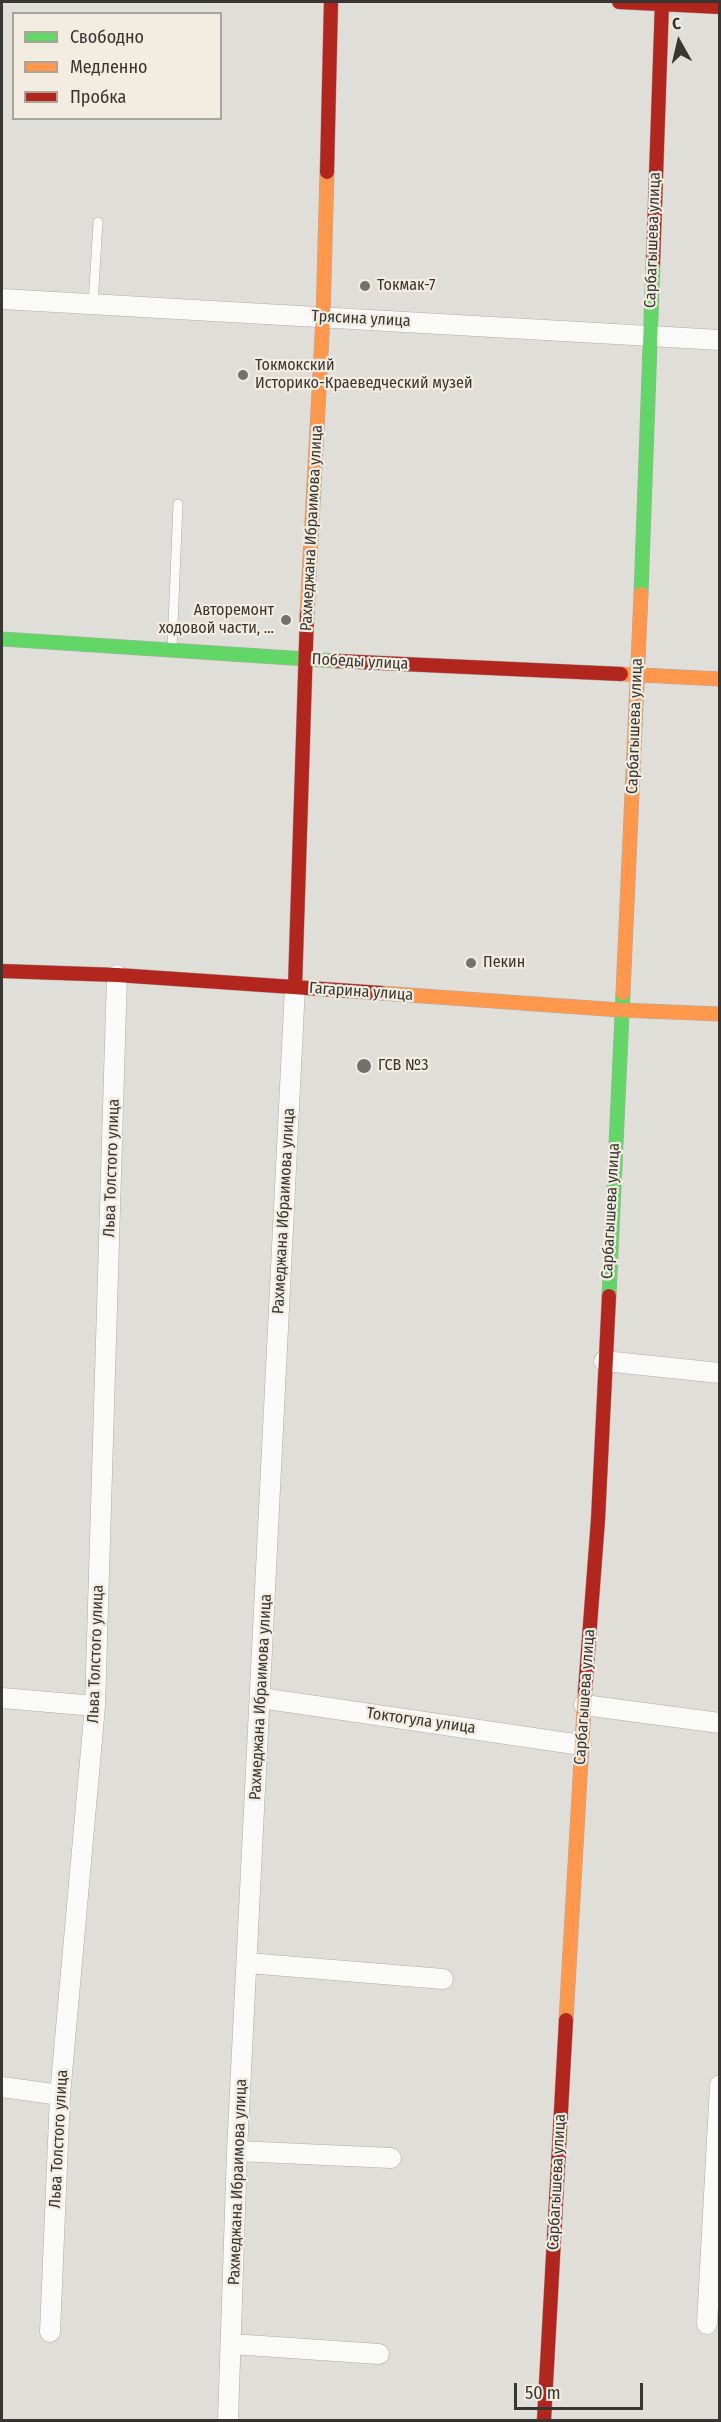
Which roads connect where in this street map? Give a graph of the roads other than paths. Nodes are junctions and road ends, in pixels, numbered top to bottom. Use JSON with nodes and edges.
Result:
{"nodes":[{"id":1,"x":330,"y":2,"type":"edge"},
{"id":2,"x":619,"y":2,"type":"edge"},
{"id":3,"x":662,"y":3,"type":"edge"},
{"id":4,"x":720,"y":7,"type":"edge"},
{"id":5,"x":98,"y":222,"type":"dead end"},
{"id":6,"x":2,"y":299,"type":"edge"},
{"id":7,"x":93,"y":304,"type":"junction"},
{"id":8,"x":323,"y":317,"type":"junction"},
{"id":9,"x":650,"y":336,"type":"junction"},
{"id":10,"x":720,"y":340,"type":"edge"},
{"id":11,"x":178,"y":504,"type":"dead end"},
{"id":12,"x":2,"y":639,"type":"edge"},
{"id":13,"x":172,"y":650,"type":"junction"},
{"id":14,"x":305,"y":660,"type":"junction"},
{"id":15,"x":638,"y":674,"type":"junction"},
{"id":16,"x":720,"y":679,"type":"edge"},
{"id":17,"x":2,"y":971,"type":"edge"},
{"id":18,"x":117,"y":975,"type":"junction"},
{"id":19,"x":295,"y":987,"type":"junction"},
{"id":20,"x":620,"y":1010,"type":"junction"},
{"id":21,"x":720,"y":1014,"type":"edge"},
{"id":22,"x":604,"y":1361,"type":"junction"},
{"id":23,"x":720,"y":1373,"type":"edge"},
{"id":24,"x":2,"y":1698,"type":"edge"},
{"id":25,"x":261,"y":1698,"type":"junction"},
{"id":26,"x":584,"y":1705,"type":"junction"},
{"id":27,"x":95,"y":1706,"type":"junction"},
{"id":28,"x":720,"y":1722,"type":"edge"},
{"id":29,"x":581,"y":1745,"type":"junction"},
{"id":30,"x":248,"y":1963,"type":"junction"},
{"id":31,"x":443,"y":1979,"type":"dead end"},
{"id":32,"x":720,"y":2085,"type":"edge"},
{"id":33,"x":2,"y":2087,"type":"edge"},
{"id":34,"x":60,"y":2096,"type":"junction"},
{"id":35,"x":718,"y":2135,"type":"edge"},
{"id":36,"x":237,"y":2151,"type":"junction"},
{"id":37,"x":391,"y":2158,"type":"dead end"},
{"id":38,"x":707,"y":2324,"type":"dead end"},
{"id":39,"x":50,"y":2332,"type":"dead end"},
{"id":40,"x":232,"y":2344,"type":"junction"},
{"id":41,"x":379,"y":2354,"type":"dead end"},
{"id":42,"x":228,"y":2421,"type":"edge"},
{"id":43,"x":544,"y":2421,"type":"edge"}],
"edges":[{"from":1,"to":8,"type":"street","name":"Рахмеджана Ибраимова улица"},
{"from":2,"to":3,"type":"street"},
{"from":3,"to":4,"type":"street"},
{"from":3,"to":9,"type":"street","name":"Сарбагышева улица"},
{"from":5,"to":7,"type":"lane"},
{"from":6,"to":7,"type":"street","name":"Трясина улица"},
{"from":7,"to":8,"type":"street","name":"Трясина улица"},
{"from":8,"to":9,"type":"street","name":"Трясина улица"},
{"from":8,"to":14,"type":"street","name":"Рахмеджана Ибраимова улица"},
{"from":9,"to":10,"type":"street","name":"Трясина улица"},
{"from":9,"to":15,"type":"street","name":"Сарбагышева улица"},
{"from":11,"to":13,"type":"lane"},
{"from":12,"to":13,"type":"street","name":"Победы улица"},
{"from":13,"to":14,"type":"street","name":"Победы улица"},
{"from":14,"to":15,"type":"street","name":"Победы улица"},
{"from":14,"to":19,"type":"street","name":"Рахмеджана Ибраимова улица"},
{"from":15,"to":16,"type":"street","name":"Победы улица"},
{"from":15,"to":20,"type":"street","name":"Сарбагышева улица"},
{"from":17,"to":18,"type":"street","name":"Гагарина улица"},
{"from":18,"to":19,"type":"street","name":"Гагарина улица"},
{"from":18,"to":27,"type":"street","name":"Льва Толстого улица"},
{"from":19,"to":20,"type":"street","name":"Гагарина улица"},
{"from":19,"to":25,"type":"street","name":"Рахмеджана Ибраимова улица"},
{"from":20,"to":21,"type":"street","name":"Гагарина улица"},
{"from":20,"to":22,"type":"street","name":"Сарбагышева улица"},
{"from":22,"to":23,"type":"street"},
{"from":22,"to":26,"type":"street","name":"Сарбагышева улица"},
{"from":24,"to":27,"type":"street"},
{"from":25,"to":29,"type":"street","name":"Токтогула улица"},
{"from":25,"to":30,"type":"street","name":"Рахмеджана Ибраимова улица"},
{"from":26,"to":28,"type":"street"},
{"from":26,"to":29,"type":"street","name":"Сарбагышева улица"},
{"from":27,"to":34,"type":"street","name":"Льва Толстого улица"},
{"from":29,"to":43,"type":"street","name":"Сарбагышева улица"},
{"from":30,"to":31,"type":"street"},
{"from":30,"to":36,"type":"street","name":"Рахмеджана Ибраимова улица"},
{"from":32,"to":35,"type":"street"},
{"from":33,"to":34,"type":"street"},
{"from":34,"to":39,"type":"street","name":"Льва Толстого улица"},
{"from":35,"to":38,"type":"street"},
{"from":36,"to":37,"type":"street"},
{"from":36,"to":40,"type":"street","name":"Рахмеджана Ибраимова улица"},
{"from":40,"to":41,"type":"street"},
{"from":40,"to":42,"type":"street","name":"Рахмеджана Ибраимова улица"}]}
